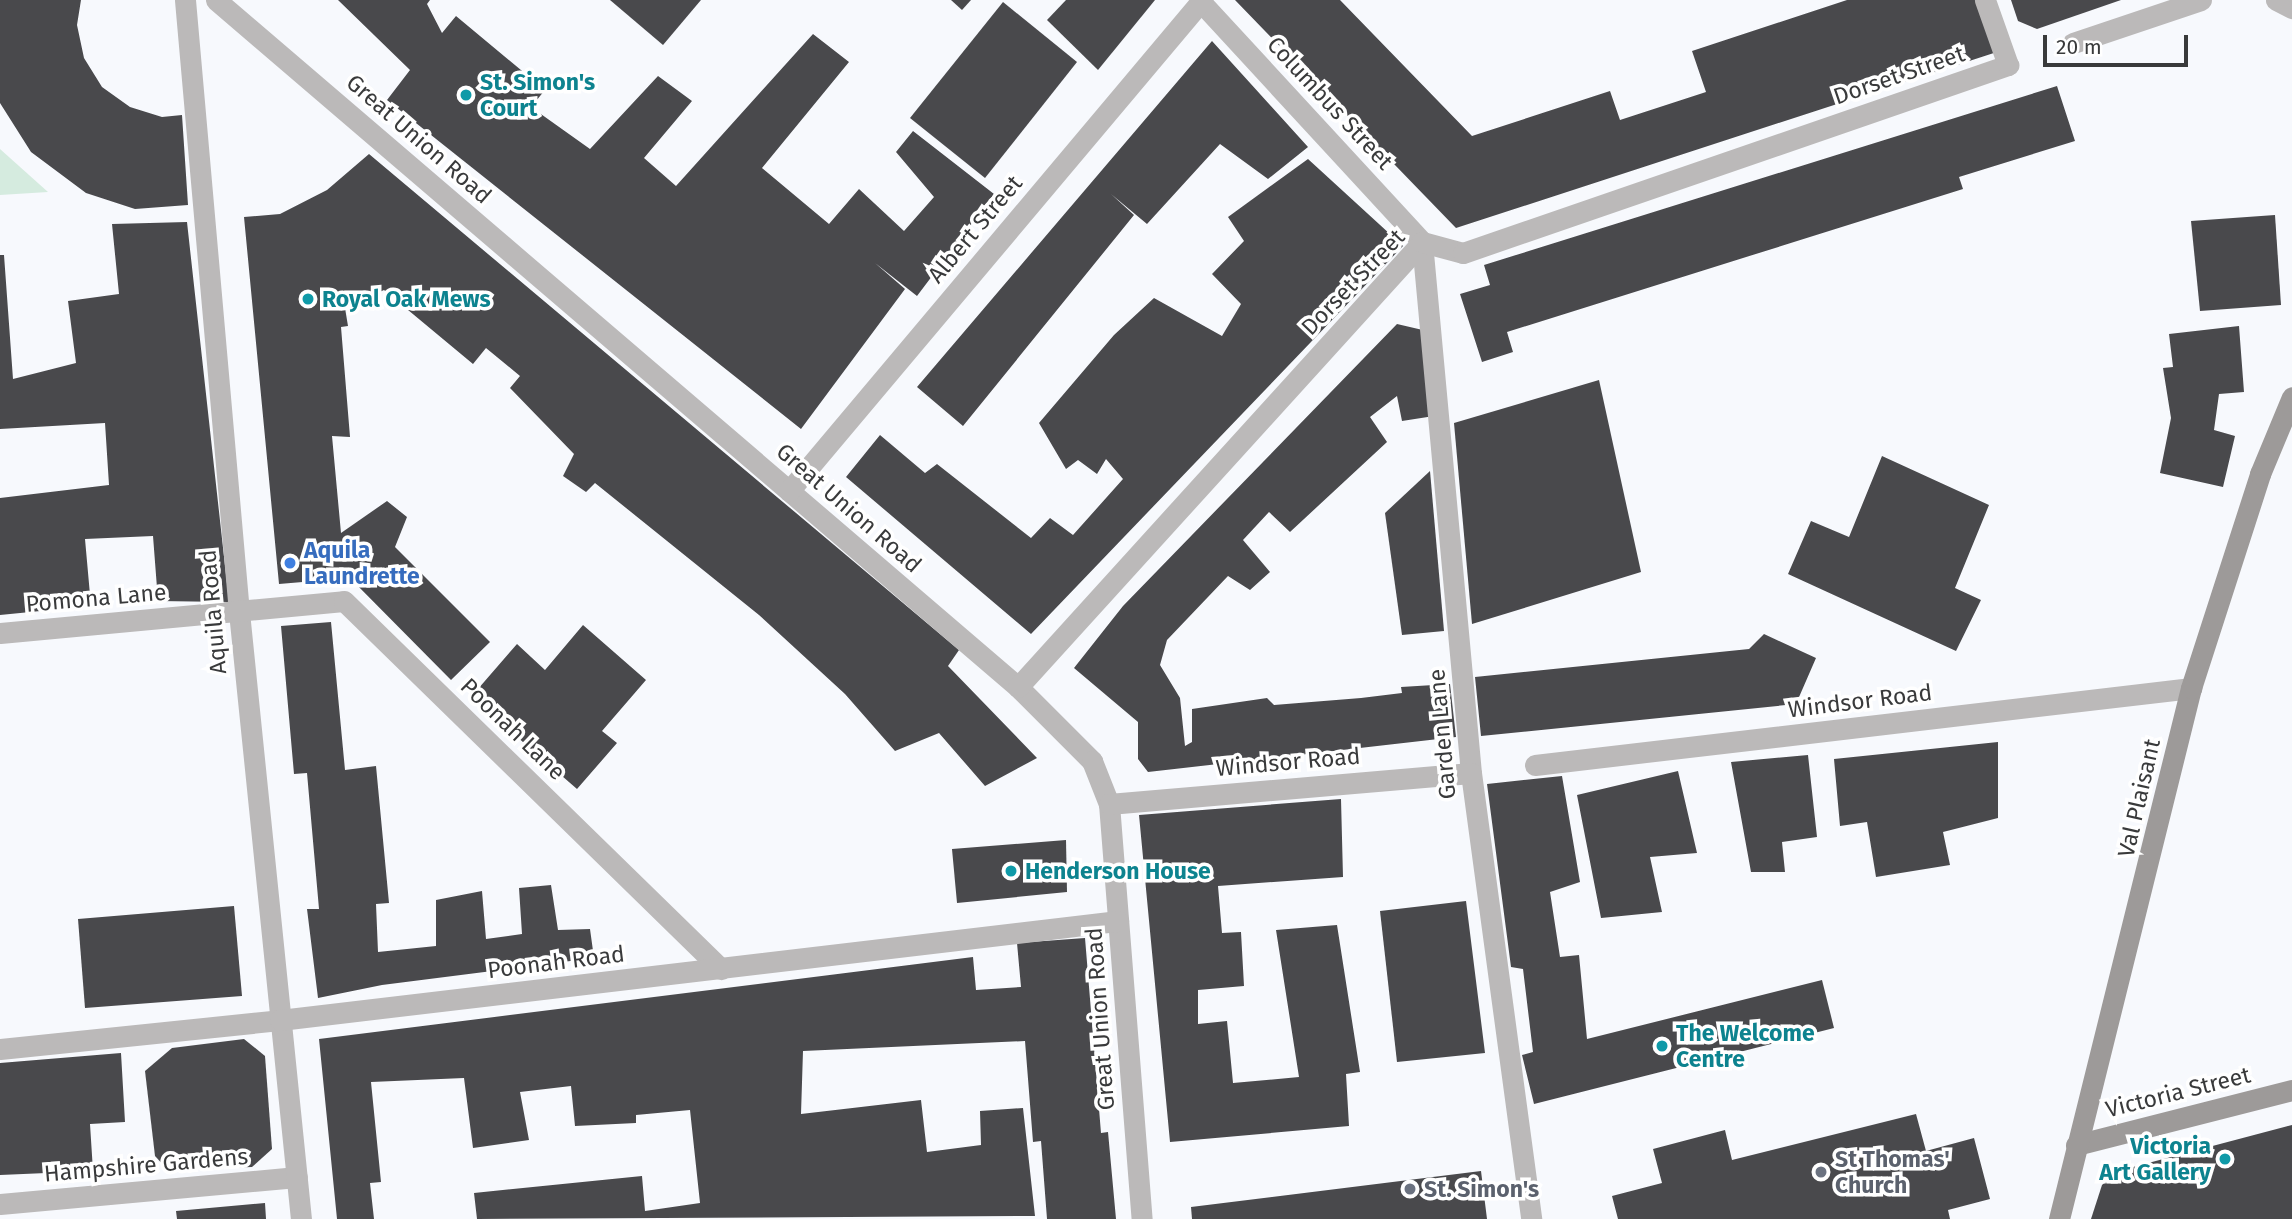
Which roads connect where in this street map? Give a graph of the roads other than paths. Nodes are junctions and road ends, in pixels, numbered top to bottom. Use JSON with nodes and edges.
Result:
{"nodes":[{"id":1,"x":185,"y":0,"type":"edge"},
{"id":2,"x":216,"y":0,"type":"edge"},
{"id":3,"x":1985,"y":0,"type":"edge"},
{"id":4,"x":2201,"y":0,"type":"edge"},
{"id":5,"x":2276,"y":0,"type":"edge"},
{"id":6,"x":1200,"y":1,"type":"edge"},
{"id":7,"x":2292,"y":8,"type":"edge"},
{"id":8,"x":2073,"y":43,"type":"dead end"},
{"id":9,"x":1423,"y":242,"type":"junction"},
{"id":10,"x":2292,"y":397,"type":"edge"},
{"id":11,"x":789,"y":491,"type":"junction"},
{"id":12,"x":239,"y":612,"type":"junction"},
{"id":13,"x":0,"y":633,"type":"edge"},
{"id":14,"x":1018,"y":687,"type":"junction"},
{"id":15,"x":2191,"y":688,"type":"junction"},
{"id":16,"x":1535,"y":765,"type":"dead end"},
{"id":17,"x":1471,"y":773,"type":"junction"},
{"id":18,"x":1109,"y":804,"type":"junction"},
{"id":19,"x":1118,"y":921,"type":"junction"},
{"id":20,"x":722,"y":969,"type":"junction"},
{"id":21,"x":280,"y":1020,"type":"junction"},
{"id":22,"x":0,"y":1049,"type":"edge"},
{"id":23,"x":2292,"y":1090,"type":"edge"},
{"id":24,"x":2076,"y":1145,"type":"junction"},
{"id":25,"x":297,"y":1177,"type":"junction"},
{"id":26,"x":0,"y":1204,"type":"edge"},
{"id":27,"x":301,"y":1219,"type":"edge"},
{"id":28,"x":1142,"y":1219,"type":"edge"},
{"id":29,"x":1531,"y":1219,"type":"edge"},
{"id":30,"x":2059,"y":1219,"type":"edge"}],
"edges":[{"from":1,"to":12,"type":"street","name":"Aquila Road"},
{"from":2,"to":11,"type":"street","name":"Great Union Road"},
{"from":3,"to":9,"type":"street","name":"Dorset Street"},
{"from":4,"to":8,"type":"street"},
{"from":5,"to":7,"type":"street"},
{"from":6,"to":9,"type":"street","name":"Columbus Street"},
{"from":6,"to":11,"type":"street","name":"Albert Street"},
{"from":9,"to":14,"type":"street","name":"Dorset Street"},
{"from":9,"to":17,"type":"street","name":"Garden Lane"},
{"from":10,"to":15,"type":"main road","name":"Val Plaisant"},
{"from":11,"to":14,"type":"street","name":"Great Union Road"},
{"from":12,"to":13,"type":"street","name":"Pomona Lane"},
{"from":12,"to":20,"type":"street","name":"Poonah Lane"},
{"from":12,"to":21,"type":"street","name":"Aquila Road"},
{"from":14,"to":18,"type":"street","name":"Great Union Road"},
{"from":15,"to":16,"type":"street","name":"Windsor Road"},
{"from":15,"to":24,"type":"main road","name":"Val Plaisant"},
{"from":17,"to":18,"type":"street","name":"Windsor Road"},
{"from":17,"to":29,"type":"street","name":"Garden Lane"},
{"from":18,"to":19,"type":"street","name":"Great Union Road"},
{"from":19,"to":20,"type":"street","name":"Poonah Road"},
{"from":19,"to":28,"type":"street","name":"Great Union Road"},
{"from":20,"to":21,"type":"street","name":"Poonah Road"},
{"from":21,"to":22,"type":"street","name":"Poonah Road"},
{"from":21,"to":25,"type":"street","name":"Aquila Road"},
{"from":23,"to":24,"type":"main road","name":"Victoria Street"},
{"from":24,"to":30,"type":"main road","name":"Val Plaisant"},
{"from":25,"to":26,"type":"street","name":"Hampshire Gardens"},
{"from":25,"to":27,"type":"street","name":"Aquila Road"}]}
